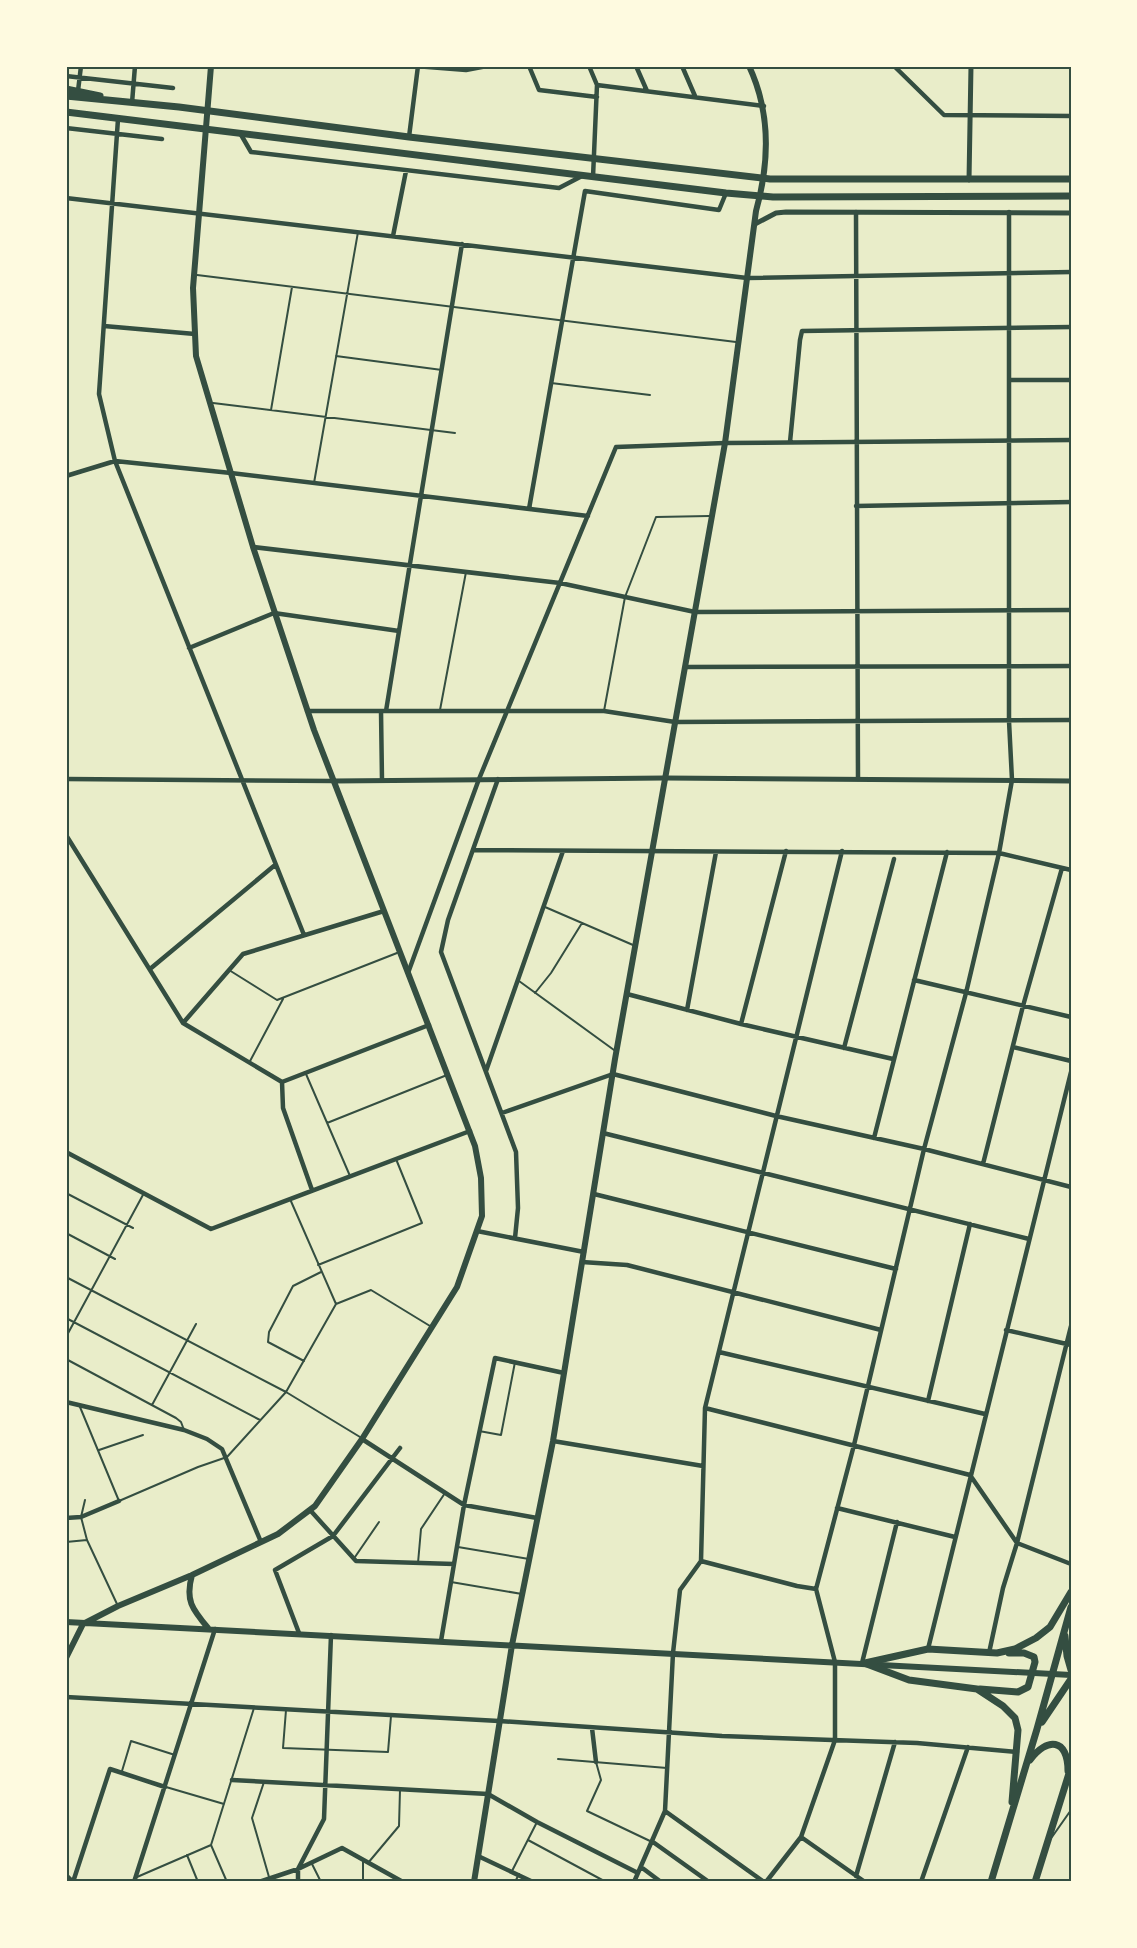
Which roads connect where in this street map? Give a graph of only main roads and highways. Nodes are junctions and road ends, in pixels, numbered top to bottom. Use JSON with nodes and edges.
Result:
{"nodes":[{"id":1,"x":211,"y":66,"type":"edge"},
{"id":2,"x":749,"y":66,"type":"edge"},
{"id":3,"x":66,"y":89,"type":"edge"},
{"id":4,"x":66,"y":96,"type":"edge"},
{"id":5,"x":132,"y":103,"type":"junction"},
{"id":6,"x":206,"y":111,"type":"junction"},
{"id":7,"x":66,"y":112,"type":"edge"},
{"id":8,"x":205,"y":129,"type":"junction"},
{"id":9,"x":1071,"y":177,"type":"edge"},
{"id":10,"x":764,"y":178,"type":"junction"},
{"id":11,"x":761,"y":196,"type":"junction"},
{"id":12,"x":1071,"y":196,"type":"edge"},
{"id":13,"x":192,"y":1575,"type":"junction"},
{"id":14,"x":1071,"y":1592,"type":"edge"},
{"id":15,"x":1071,"y":1609,"type":"edge"},
{"id":16,"x":66,"y":1622,"type":"edge"},
{"id":17,"x":83,"y":1624,"type":"junction"},
{"id":18,"x":211,"y":1629,"type":"junction"},
{"id":19,"x":1065,"y":1630,"type":"junction"},
{"id":20,"x":512,"y":1645,"type":"junction"},
{"id":21,"x":993,"y":1653,"type":"junction"},
{"id":22,"x":66,"y":1658,"type":"edge"},
{"id":23,"x":863,"y":1663,"type":"junction"},
{"id":24,"x":1071,"y":1670,"type":"edge"},
{"id":25,"x":1071,"y":1677,"type":"edge"},
{"id":26,"x":977,"y":1689,"type":"junction"},
{"id":27,"x":1037,"y":1729,"type":"junction"},
{"id":28,"x":1026,"y":1766,"type":"junction"},
{"id":29,"x":1071,"y":1767,"type":"edge"},
{"id":30,"x":1068,"y":1776,"type":"junction"},
{"id":31,"x":1011,"y":1817,"type":"junction"},
{"id":32,"x":474,"y":1882,"type":"edge"},
{"id":33,"x":991,"y":1882,"type":"edge"},
{"id":34,"x":1035,"y":1882,"type":"edge"}],
"edges":[{"from":1,"to":6,"type":"main road"},
{"from":2,"to":10,"type":"main road"},
{"from":3,"to":5,"type":"main road"},
{"from":4,"to":5,"type":"main road"},
{"from":5,"to":6,"type":"main road"},
{"from":6,"to":8,"type":"main road"},
{"from":6,"to":10,"type":"main road"},
{"from":7,"to":8,"type":"main road"},
{"from":8,"to":11,"type":"main road"},
{"from":8,"to":13,"type":"main road"},
{"from":9,"to":10,"type":"main road"},
{"from":10,"to":11,"type":"main road"},
{"from":11,"to":12,"type":"main road"},
{"from":11,"to":20,"type":"main road"},
{"from":13,"to":17,"type":"main road"},
{"from":13,"to":18,"type":"main road"},
{"from":14,"to":21,"type":"main road"},
{"from":15,"to":19,"type":"main road"},
{"from":16,"to":17,"type":"main road"},
{"from":17,"to":18,"type":"main road"},
{"from":17,"to":22,"type":"main road"},
{"from":18,"to":20,"type":"main road"},
{"from":19,"to":24,"type":"main road"},
{"from":19,"to":27,"type":"main road"},
{"from":20,"to":23,"type":"main road"},
{"from":20,"to":32,"type":"main road"},
{"from":21,"to":23,"type":"main road"},
{"from":21,"to":26,"type":"main road"},
{"from":23,"to":25,"type":"main road"},
{"from":23,"to":26,"type":"main road"},
{"from":25,"to":27,"type":"main road"},
{"from":26,"to":31,"type":"main road"},
{"from":27,"to":28,"type":"main road"},
{"from":28,"to":30,"type":"main road"},
{"from":28,"to":31,"type":"main road"},
{"from":29,"to":30,"type":"main road"},
{"from":30,"to":34,"type":"main road"},
{"from":31,"to":33,"type":"main road"}]}
